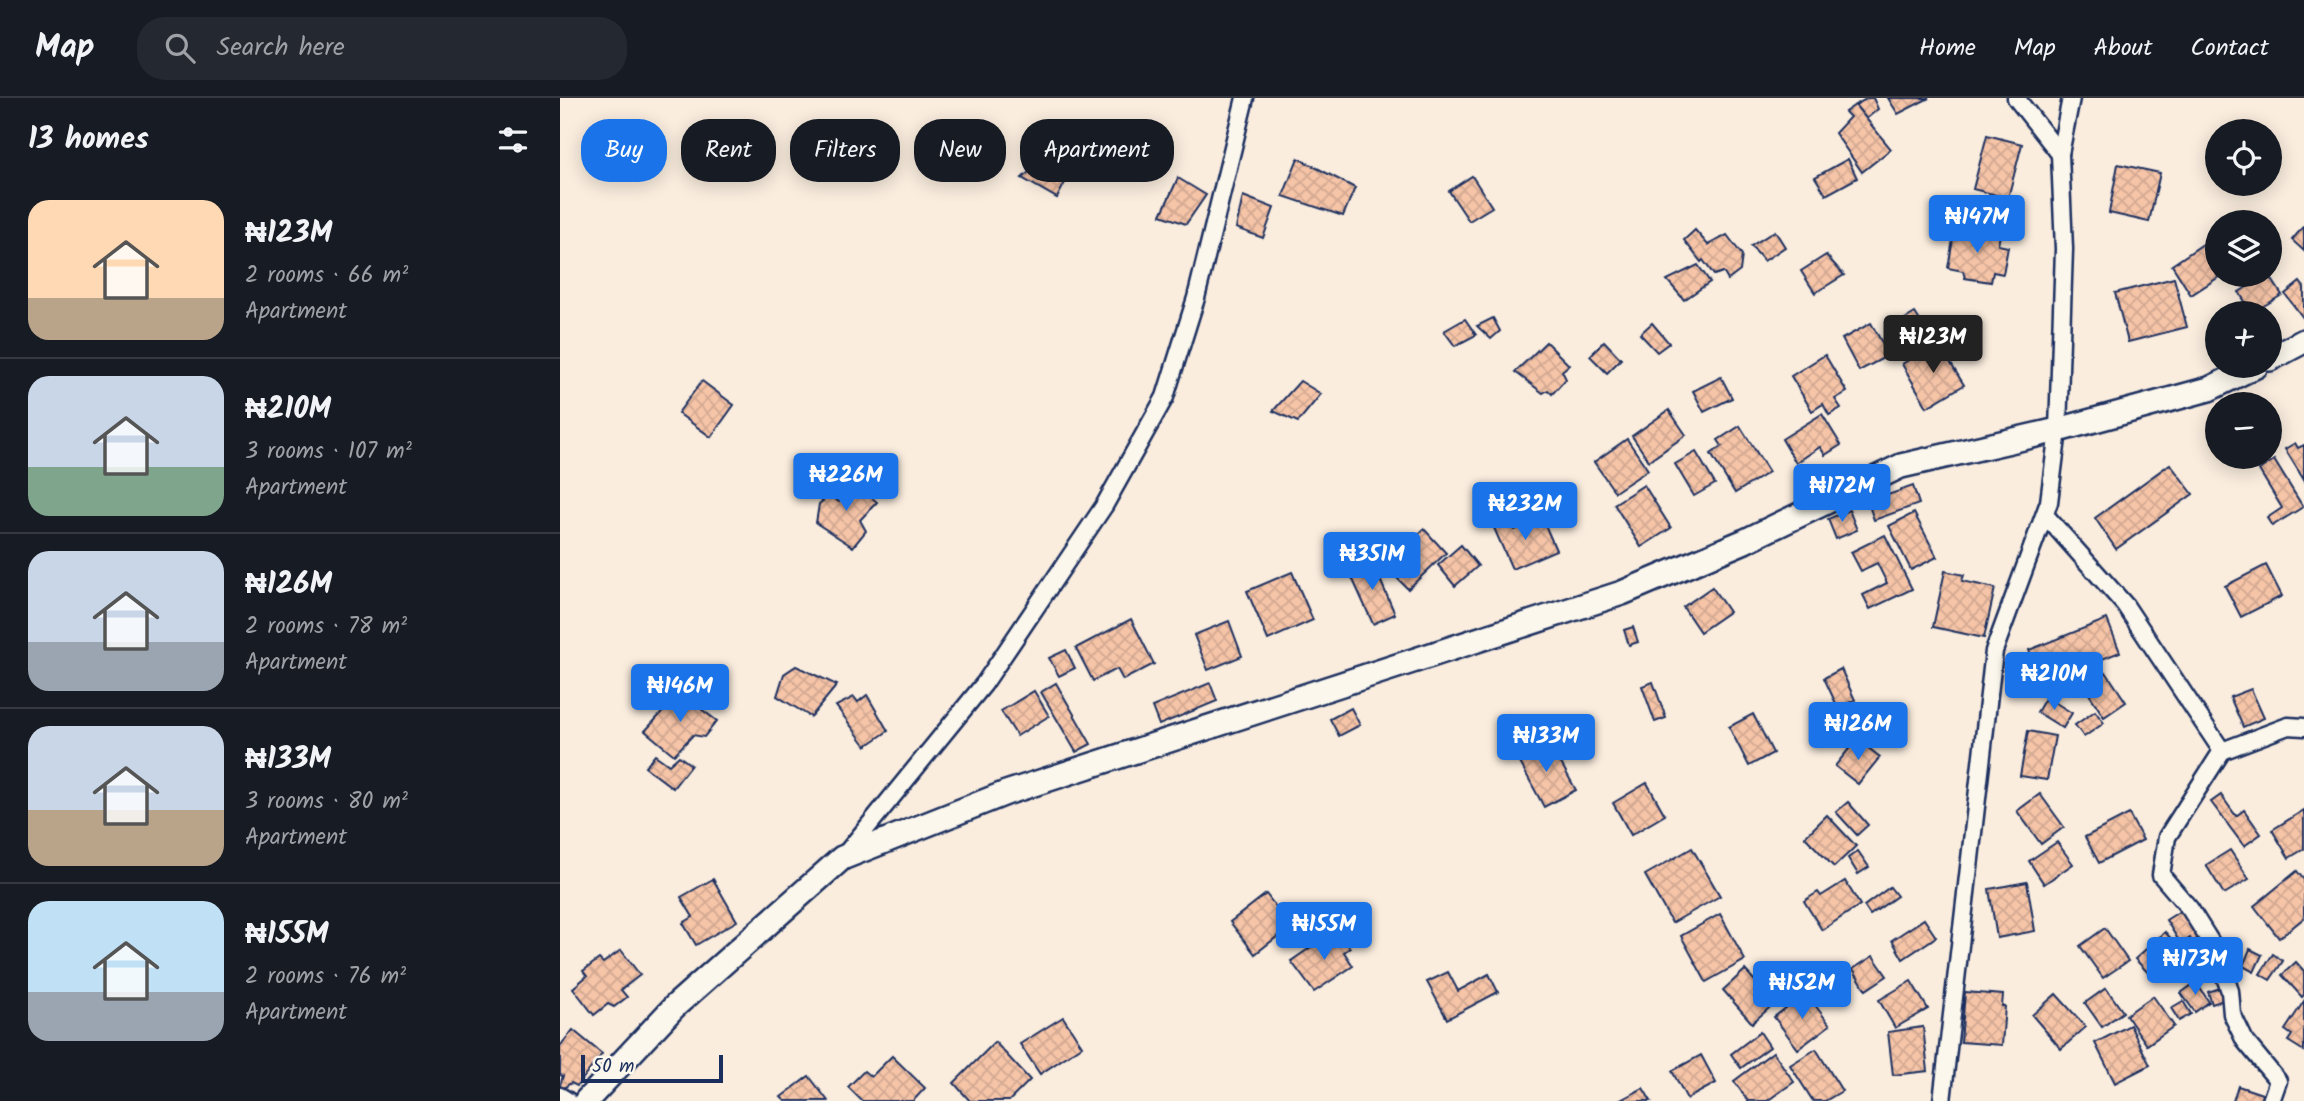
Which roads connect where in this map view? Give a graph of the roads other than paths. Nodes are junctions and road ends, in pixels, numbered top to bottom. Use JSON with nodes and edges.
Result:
{"nodes":[{"id":1,"x":1245,"y":98,"type":"edge"},
{"id":2,"x":2016,"y":98,"type":"edge"},
{"id":3,"x":2071,"y":98,"type":"edge"},
{"id":4,"x":2060,"y":154,"type":"junction"},
{"id":5,"x":2304,"y":341,"type":"edge"},
{"id":6,"x":2282,"y":353,"type":"edge"},
{"id":7,"x":2231,"y":378,"type":"edge"},
{"id":8,"x":2058,"y":430,"type":"junction"},
{"id":9,"x":2045,"y":515,"type":"junction"},
{"id":10,"x":2304,"y":727,"type":"edge"},
{"id":11,"x":2222,"y":751,"type":"junction"},
{"id":12,"x":842,"y":858,"type":"junction"},
{"id":13,"x":560,"y":1096,"type":"edge"},
{"id":14,"x":568,"y":1101,"type":"edge"},
{"id":15,"x":586,"y":1101,"type":"edge"},
{"id":16,"x":1942,"y":1101,"type":"edge"},
{"id":17,"x":2271,"y":1101,"type":"edge"}],
"edges":[{"from":1,"to":12,"type":"street"},
{"from":2,"to":4,"type":"street"},
{"from":3,"to":4,"type":"street"},
{"from":4,"to":8,"type":"street"},
{"from":5,"to":6,"type":"street"},
{"from":7,"to":8,"type":"street"},
{"from":8,"to":9,"type":"street"},
{"from":8,"to":12,"type":"street"},
{"from":9,"to":11,"type":"street"},
{"from":9,"to":16,"type":"street"},
{"from":10,"to":11,"type":"street"},
{"from":11,"to":17,"type":"street"},
{"from":12,"to":15,"type":"street"},
{"from":13,"to":14,"type":"street"}]}
